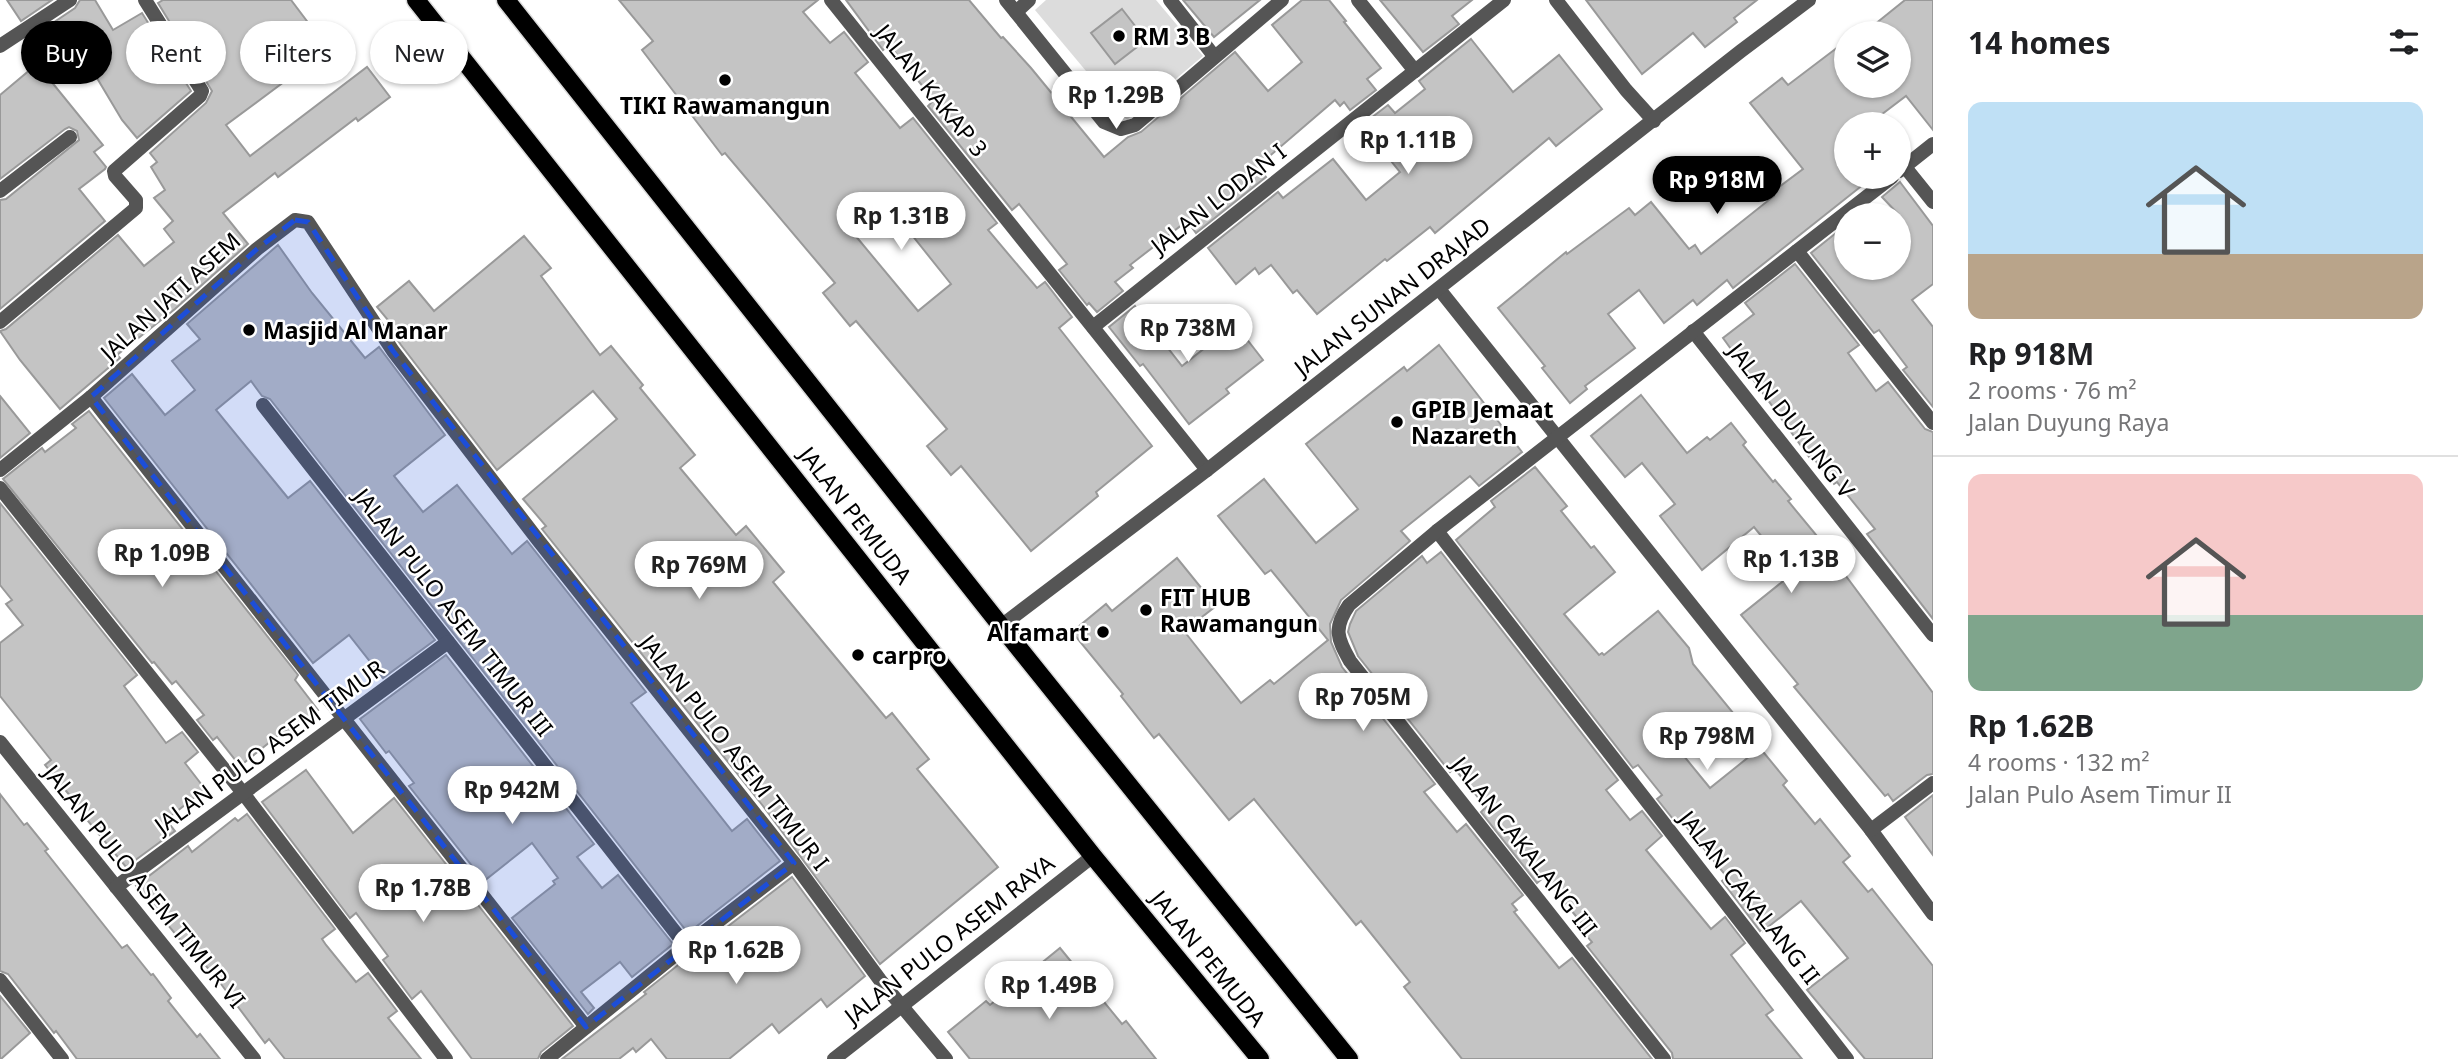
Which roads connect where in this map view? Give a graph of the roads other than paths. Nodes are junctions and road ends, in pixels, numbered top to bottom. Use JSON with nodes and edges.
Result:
{"nodes":[{"id":1,"x":70,"y":0,"type":"edge"},
{"id":2,"x":145,"y":0,"type":"edge"},
{"id":3,"x":416,"y":0,"type":"edge"},
{"id":4,"x":506,"y":0,"type":"edge"},
{"id":5,"x":831,"y":0,"type":"edge"},
{"id":6,"x":1006,"y":0,"type":"edge"},
{"id":7,"x":1029,"y":0,"type":"edge"},
{"id":8,"x":1170,"y":0,"type":"edge"},
{"id":9,"x":1282,"y":0,"type":"edge"},
{"id":10,"x":1358,"y":0,"type":"edge"},
{"id":11,"x":1504,"y":0,"type":"edge"},
{"id":12,"x":1556,"y":0,"type":"edge"},
{"id":13,"x":1810,"y":0,"type":"edge"},
{"id":14,"x":1016,"y":12,"type":"junction"},
{"id":15,"x":0,"y":46,"type":"edge"},
{"id":16,"x":1214,"y":57,"type":"junction"},
{"id":17,"x":1415,"y":71,"type":"junction"},
{"id":18,"x":1654,"y":121,"type":"junction"},
{"id":19,"x":70,"y":137,"type":"dead end"},
{"id":20,"x":1933,"y":145,"type":"edge"},
{"id":21,"x":1911,"y":162,"type":"edge"},
{"id":22,"x":1911,"y":179,"type":"edge"},
{"id":23,"x":1877,"y":189,"type":"edge"},
{"id":24,"x":0,"y":191,"type":"edge"},
{"id":25,"x":1933,"y":202,"type":"edge"},
{"id":26,"x":1797,"y":251,"type":"junction"},
{"id":27,"x":1439,"y":289,"type":"junction"},
{"id":28,"x":354,"y":294,"type":"joint"},
{"id":29,"x":0,"y":322,"type":"edge"},
{"id":30,"x":1093,"y":327,"type":"junction"},
{"id":31,"x":1693,"y":331,"type":"junction"},
{"id":32,"x":91,"y":397,"type":"junction"},
{"id":33,"x":262,"y":405,"type":"dead end"},
{"id":34,"x":1933,"y":423,"type":"edge"},
{"id":35,"x":1557,"y":437,"type":"junction"},
{"id":36,"x":0,"y":470,"type":"edge"},
{"id":37,"x":1207,"y":470,"type":"junction"},
{"id":38,"x":0,"y":488,"type":"edge"},
{"id":39,"x":1437,"y":531,"type":"junction"},
{"id":40,"x":1001,"y":626,"type":"junction"},
{"id":41,"x":1933,"y":635,"type":"edge"},
{"id":42,"x":449,"y":642,"type":"junction"},
{"id":43,"x":344,"y":719,"type":"junction"},
{"id":44,"x":0,"y":741,"type":"edge"},
{"id":45,"x":1933,"y":783,"type":"edge"},
{"id":46,"x":243,"y":793,"type":"junction"},
{"id":47,"x":1871,"y":830,"type":"junction"},
{"id":48,"x":1093,"y":856,"type":"junction"},
{"id":49,"x":794,"y":863,"type":"junction"},
{"id":50,"x":116,"y":887,"type":"junction"},
{"id":51,"x":1933,"y":914,"type":"edge"},
{"id":52,"x":686,"y":946,"type":"junction"},
{"id":53,"x":0,"y":980,"type":"edge"},
{"id":54,"x":901,"y":1005,"type":"junction"},
{"id":55,"x":586,"y":1027,"type":"junction"},
{"id":56,"x":62,"y":1059,"type":"edge"},
{"id":57,"x":254,"y":1059,"type":"edge"},
{"id":58,"x":446,"y":1059,"type":"edge"},
{"id":59,"x":547,"y":1059,"type":"edge"},
{"id":60,"x":834,"y":1059,"type":"edge"},
{"id":61,"x":946,"y":1059,"type":"edge"},
{"id":62,"x":1259,"y":1059,"type":"edge"},
{"id":63,"x":1349,"y":1059,"type":"edge"},
{"id":64,"x":1664,"y":1059,"type":"edge"},
{"id":65,"x":1847,"y":1059,"type":"edge"}],
"edges":[{"from":1,"to":15,"type":"street"},
{"from":2,"to":29,"type":"street"},
{"from":3,"to":48,"type":"main road","name":"JALAN PEMUDA"},
{"from":4,"to":40,"type":"main road","name":"JALAN PEMUDA"},
{"from":5,"to":30,"type":"street","name":"JALAN KAKAP 3"},
{"from":6,"to":14,"type":"street"},
{"from":7,"to":14,"type":"street"},
{"from":8,"to":16,"type":"street"},
{"from":9,"to":16,"type":"street"},
{"from":10,"to":17,"type":"street"},
{"from":11,"to":17,"type":"street","name":"JALAN LODAN I"},
{"from":12,"to":18,"type":"street"},
{"from":13,"to":18,"type":"street","name":"JALAN SUNAN DRAJAD"},
{"from":14,"to":16,"type":"street"},
{"from":17,"to":30,"type":"street","name":"JALAN LODAN I"},
{"from":18,"to":27,"type":"street","name":"JALAN SUNAN DRAJAD"},
{"from":19,"to":24,"type":"street"},
{"from":20,"to":21,"type":"street"},
{"from":22,"to":25,"type":"street"},
{"from":23,"to":26,"type":"street","name":"JALAN CAKALANG III"},
{"from":26,"to":31,"type":"street","name":"JALAN CAKALANG III"},
{"from":26,"to":34,"type":"street"},
{"from":27,"to":35,"type":"street"},
{"from":27,"to":37,"type":"street","name":"JALAN SUNAN DRAJAD"},
{"from":28,"to":32,"type":"street","name":"JALAN JATI ASEM"},
{"from":28,"to":49,"type":"street","name":"JALAN PULO ASEM TIMUR I"},
{"from":30,"to":37,"type":"street","name":"JALAN KAKAP 3"},
{"from":31,"to":35,"type":"street","name":"JALAN CAKALANG III"},
{"from":31,"to":41,"type":"street","name":"JALAN DUYUNG V"},
{"from":32,"to":36,"type":"street","name":"JALAN JATI ASEM"},
{"from":32,"to":43,"type":"street"},
{"from":33,"to":42,"type":"street","name":"JALAN PULO ASEM TIMUR III"},
{"from":35,"to":39,"type":"street","name":"JALAN CAKALANG III"},
{"from":35,"to":47,"type":"street"},
{"from":37,"to":40,"type":"street","name":"JALAN SUNAN DRAJAD"},
{"from":38,"to":46,"type":"street"},
{"from":39,"to":64,"type":"street","name":"JALAN CAKALANG III"},
{"from":39,"to":65,"type":"street","name":"JALAN CAKALANG II"},
{"from":40,"to":63,"type":"main road","name":"JALAN PEMUDA"},
{"from":42,"to":43,"type":"street","name":"JALAN PULO ASEM TIMUR"},
{"from":42,"to":52,"type":"street","name":"JALAN PULO ASEM TIMUR III"},
{"from":43,"to":46,"type":"street","name":"JALAN PULO ASEM TIMUR"},
{"from":43,"to":55,"type":"street"},
{"from":44,"to":50,"type":"street","name":"JALAN PULO ASEM TIMUR VI"},
{"from":45,"to":47,"type":"street"},
{"from":46,"to":50,"type":"street","name":"JALAN PULO ASEM TIMUR"},
{"from":46,"to":58,"type":"street"},
{"from":47,"to":51,"type":"street"},
{"from":48,"to":54,"type":"street","name":"JALAN PULO ASEM RAYA"},
{"from":48,"to":62,"type":"main road","name":"JALAN PEMUDA"},
{"from":49,"to":52,"type":"street"},
{"from":49,"to":54,"type":"street","name":"JALAN PULO ASEM TIMUR I"},
{"from":50,"to":57,"type":"street","name":"JALAN PULO ASEM TIMUR VI"},
{"from":52,"to":55,"type":"street"},
{"from":53,"to":56,"type":"street"},
{"from":54,"to":60,"type":"street","name":"JALAN PULO ASEM RAYA"},
{"from":54,"to":61,"type":"street","name":"JALAN PULO ASEM TIMUR I"},
{"from":55,"to":59,"type":"street"}]}
